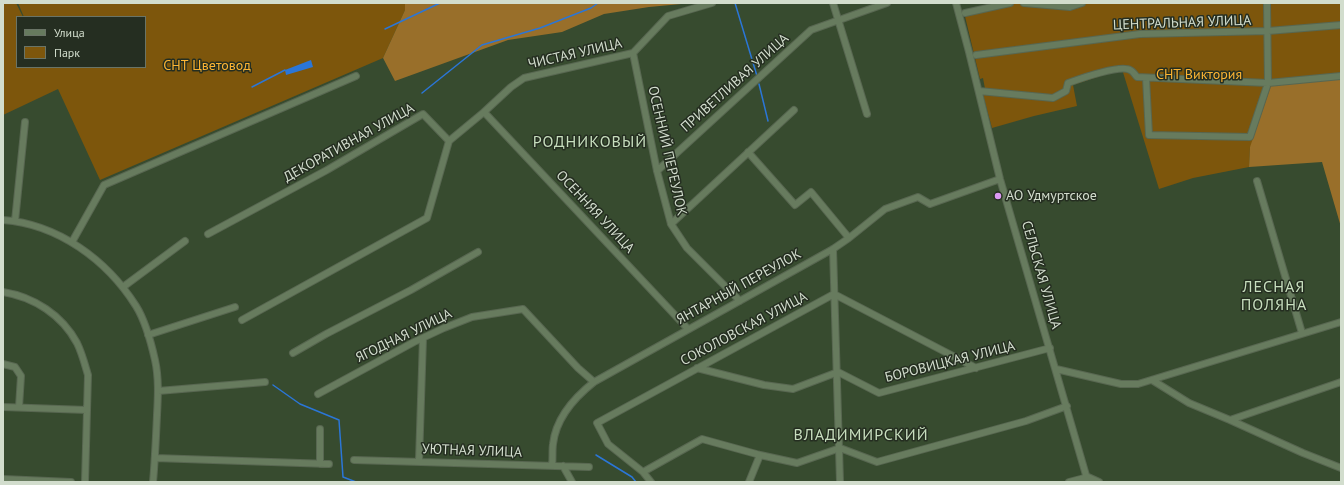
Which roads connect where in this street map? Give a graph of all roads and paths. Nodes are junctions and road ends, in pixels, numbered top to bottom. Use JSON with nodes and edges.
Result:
{"nodes":[{"id":1,"x":712,"y":3,"type":"edge"},
{"id":2,"x":833,"y":3,"type":"edge"},
{"id":3,"x":887,"y":3,"type":"edge"},
{"id":4,"x":956,"y":3,"type":"edge"},
{"id":5,"x":1010,"y":3,"type":"edge"},
{"id":6,"x":1024,"y":3,"type":"edge"},
{"id":7,"x":1082,"y":3,"type":"edge"},
{"id":8,"x":1267,"y":3,"type":"edge"},
{"id":9,"x":965,"y":13,"type":"dead end"},
{"id":10,"x":838,"y":20,"type":"junction"},
{"id":11,"x":1341,"y":25,"type":"edge"},
{"id":12,"x":1268,"y":31,"type":"junction"},
{"id":13,"x":633,"y":53,"type":"junction"},
{"id":14,"x":976,"y":54,"type":"dead end"},
{"id":15,"x":356,"y":76,"type":"dead end"},
{"id":16,"x":1341,"y":76,"type":"edge"},
{"id":17,"x":1146,"y":78,"type":"junction"},
{"id":18,"x":1268,"y":83,"type":"junction"},
{"id":19,"x":978,"y":91,"type":"junction"},
{"id":20,"x":794,"y":110,"type":"dead end"},
{"id":21,"x":484,"y":112,"type":"junction"},
{"id":22,"x":867,"y":114,"type":"dead end"},
{"id":23,"x":25,"y":122,"type":"dead end"},
{"id":24,"x":449,"y":141,"type":"junction"},
{"id":25,"x":748,"y":152,"type":"junction"},
{"id":26,"x":657,"y":171,"type":"junction"},
{"id":27,"x":1000,"y":179,"type":"junction"},
{"id":28,"x":1257,"y":181,"type":"dead end"},
{"id":29,"x":3,"y":220,"type":"edge"},
{"id":30,"x":16,"y":221,"type":"junction"},
{"id":31,"x":671,"y":224,"type":"junction"},
{"id":32,"x":208,"y":234,"type":"dead end"},
{"id":33,"x":849,"y":238,"type":"junction"},
{"id":34,"x":185,"y":240,"type":"dead end"},
{"id":35,"x":72,"y":242,"type":"junction"},
{"id":36,"x":833,"y":249,"type":"junction"},
{"id":37,"x":478,"y":252,"type":"dead end"},
{"id":38,"x":123,"y":287,"type":"junction"},
{"id":39,"x":3,"y":292,"type":"edge"},
{"id":40,"x":834,"y":294,"type":"junction"},
{"id":41,"x":740,"y":301,"type":"junction"},
{"id":42,"x":235,"y":307,"type":"dead end"},
{"id":43,"x":242,"y":320,"type":"dead end"},
{"id":44,"x":1341,"y":322,"type":"edge"},
{"id":45,"x":688,"y":329,"type":"junction"},
{"id":46,"x":1302,"y":333,"type":"junction"},
{"id":47,"x":148,"y":335,"type":"junction"},
{"id":48,"x":423,"y":338,"type":"junction"},
{"id":49,"x":1050,"y":348,"type":"junction"},
{"id":50,"x":294,"y":353,"type":"dead end"},
{"id":51,"x":3,"y":364,"type":"edge"},
{"id":52,"x":697,"y":368,"type":"junction"},
{"id":53,"x":976,"y":368,"type":"junction"},
{"id":54,"x":1056,"y":369,"type":"junction"},
{"id":55,"x":838,"y":372,"type":"junction"},
{"id":56,"x":1152,"y":380,"type":"junction"},
{"id":57,"x":265,"y":382,"type":"dead end"},
{"id":58,"x":594,"y":382,"type":"junction"},
{"id":59,"x":1341,"y":382,"type":"edge"},
{"id":60,"x":158,"y":391,"type":"junction"},
{"id":61,"x":318,"y":394,"type":"dead end"},
{"id":62,"x":3,"y":406,"type":"edge"},
{"id":63,"x":1067,"y":406,"type":"junction"},
{"id":64,"x":20,"y":407,"type":"junction"},
{"id":65,"x":88,"y":410,"type":"junction"},
{"id":66,"x":1230,"y":420,"type":"junction"},
{"id":67,"x":320,"y":429,"type":"dead end"},
{"id":68,"x":840,"y":448,"type":"junction"},
{"id":69,"x":760,"y":455,"type":"junction"},
{"id":70,"x":155,"y":458,"type":"junction"},
{"id":71,"x":354,"y":460,"type":"dead end"},
{"id":72,"x":419,"y":461,"type":"junction"},
{"id":73,"x":320,"y":464,"type":"junction"},
{"id":74,"x":329,"y":464,"type":"dead end"},
{"id":75,"x":552,"y":466,"type":"junction"},
{"id":76,"x":563,"y":466,"type":"junction"},
{"id":77,"x":589,"y":467,"type":"dead end"},
{"id":78,"x":1341,"y":468,"type":"edge"},
{"id":79,"x":643,"y":472,"type":"junction"},
{"id":80,"x":3,"y":479,"type":"edge"},
{"id":81,"x":1088,"y":480,"type":"edge"},
{"id":82,"x":71,"y":482,"type":"edge"},
{"id":83,"x":85,"y":482,"type":"edge"},
{"id":84,"x":153,"y":482,"type":"edge"},
{"id":85,"x":572,"y":482,"type":"edge"},
{"id":86,"x":651,"y":482,"type":"edge"},
{"id":87,"x":749,"y":482,"type":"edge"},
{"id":88,"x":840,"y":482,"type":"edge"},
{"id":89,"x":1069,"y":482,"type":"edge"},
{"id":90,"x":1099,"y":482,"type":"edge"}],
"edges":[{"from":1,"to":13,"type":"street","name":"ЧИСТАЯ УЛИЦА"},
{"from":2,"to":10,"type":"street"},
{"from":3,"to":10,"type":"street"},
{"from":4,"to":19,"type":"street","name":"СЕЛЬСКАЯ УЛИЦА"},
{"from":5,"to":9,"type":"street"},
{"from":6,"to":7,"type":"street"},
{"from":8,"to":12,"type":"street"},
{"from":10,"to":22,"type":"street"},
{"from":10,"to":26,"type":"street","name":"ПРИВЕТЛИВАЯ УЛИЦА"},
{"from":11,"to":12,"type":"street","name":"ЦЕНТРАЛЬНАЯ УЛИЦА"},
{"from":12,"to":14,"type":"street","name":"ЦЕНТРАЛЬНАЯ УЛИЦА"},
{"from":12,"to":18,"type":"street"},
{"from":13,"to":21,"type":"street","name":"ЧИСТАЯ УЛИЦА"},
{"from":13,"to":26,"type":"street","name":"ОСЕННИЙ ПЕРЕУЛОК"},
{"from":15,"to":35,"type":"street"},
{"from":16,"to":18,"type":"street"},
{"from":17,"to":18,"type":"street"},
{"from":17,"to":18,"type":"street"},
{"from":17,"to":19,"type":"street"},
{"from":19,"to":27,"type":"street","name":"СЕЛЬСКАЯ УЛИЦА"},
{"from":20,"to":25,"type":"street"},
{"from":21,"to":24,"type":"street","name":"ЧИСТАЯ УЛИЦА"},
{"from":21,"to":45,"type":"street","name":"ОСЕННЯЯ УЛИЦА"},
{"from":23,"to":30,"type":"street"},
{"from":24,"to":32,"type":"street","name":"ДЕКОРАТИВНАЯ УЛИЦА"},
{"from":24,"to":43,"type":"street"},
{"from":25,"to":31,"type":"street"},
{"from":25,"to":33,"type":"street"},
{"from":26,"to":31,"type":"street","name":"ОСЕННИЙ ПЕРЕУЛОК"},
{"from":27,"to":33,"type":"street","name":"ЯНТАРНЫЙ ПЕРЕУЛОК"},
{"from":27,"to":49,"type":"street","name":"СЕЛЬСКАЯ УЛИЦА"},
{"from":28,"to":46,"type":"street"},
{"from":29,"to":30,"type":"street"},
{"from":30,"to":35,"type":"street"},
{"from":31,"to":41,"type":"street","name":"ОСЕННИЙ ПЕРЕУЛОК"},
{"from":33,"to":36,"type":"street","name":"ЯНТАРНЫЙ ПЕРЕУЛОК"},
{"from":34,"to":38,"type":"street"},
{"from":35,"to":38,"type":"street"},
{"from":36,"to":40,"type":"street"},
{"from":36,"to":41,"type":"street","name":"ЯНТАРНЫЙ ПЕРЕУЛОК"},
{"from":37,"to":50,"type":"street"},
{"from":38,"to":47,"type":"street"},
{"from":39,"to":65,"type":"street"},
{"from":40,"to":52,"type":"street","name":"СОКОЛОВСКАЯ УЛИЦА"},
{"from":40,"to":53,"type":"street"},
{"from":40,"to":55,"type":"street"},
{"from":41,"to":45,"type":"street","name":"ЯНТАРНЫЙ ПЕРЕУЛОК"},
{"from":42,"to":47,"type":"street"},
{"from":44,"to":46,"type":"street"},
{"from":45,"to":58,"type":"street","name":"ЯНТАРНЫЙ ПЕРЕУЛОК"},
{"from":46,"to":56,"type":"street"},
{"from":47,"to":60,"type":"street"},
{"from":48,"to":58,"type":"street","name":"ЯГОДНАЯ УЛИЦА"},
{"from":48,"to":61,"type":"street","name":"ЯГОДНАЯ УЛИЦА"},
{"from":48,"to":72,"type":"street"},
{"from":49,"to":53,"type":"street","name":"БОРОВИЦКАЯ УЛИЦА"},
{"from":49,"to":54,"type":"street","name":"СЕЛЬСКАЯ УЛИЦА"},
{"from":51,"to":64,"type":"street"},
{"from":52,"to":55,"type":"street"},
{"from":52,"to":79,"type":"street","name":"СОКОЛОВСКАЯ УЛИЦА"},
{"from":53,"to":55,"type":"street","name":"БОРОВИЦКАЯ УЛИЦА"},
{"from":54,"to":56,"type":"street"},
{"from":54,"to":63,"type":"street","name":"СЕЛЬСКАЯ УЛИЦА"},
{"from":55,"to":68,"type":"street"},
{"from":56,"to":66,"type":"street"},
{"from":57,"to":60,"type":"street"},
{"from":58,"to":75,"type":"street","name":"ЯНТАРНЫЙ ПЕРЕУЛОК"},
{"from":59,"to":66,"type":"street"},
{"from":60,"to":70,"type":"street"},
{"from":62,"to":64,"type":"street"},
{"from":63,"to":68,"type":"street"},
{"from":63,"to":81,"type":"street","name":"СЕЛЬСКАЯ УЛИЦА"},
{"from":64,"to":65,"type":"street"},
{"from":65,"to":83,"type":"street"},
{"from":66,"to":78,"type":"street"},
{"from":67,"to":73,"type":"street"},
{"from":68,"to":69,"type":"street"},
{"from":68,"to":88,"type":"street"},
{"from":69,"to":79,"type":"street"},
{"from":69,"to":87,"type":"street"},
{"from":70,"to":73,"type":"street"},
{"from":70,"to":84,"type":"street"},
{"from":71,"to":72,"type":"street","name":"УЮТНАЯ УЛИЦА"},
{"from":72,"to":75,"type":"street","name":"УЮТНАЯ УЛИЦА"},
{"from":73,"to":74,"type":"street"},
{"from":75,"to":76,"type":"street","name":"УЮТНАЯ УЛИЦА"},
{"from":76,"to":77,"type":"street","name":"УЮТНАЯ УЛИЦА"},
{"from":76,"to":85,"type":"street"},
{"from":79,"to":86,"type":"street","name":"СОКОЛОВСКАЯ УЛИЦА"},
{"from":80,"to":82,"type":"street"},
{"from":81,"to":89,"type":"street"},
{"from":81,"to":90,"type":"street"}]}
